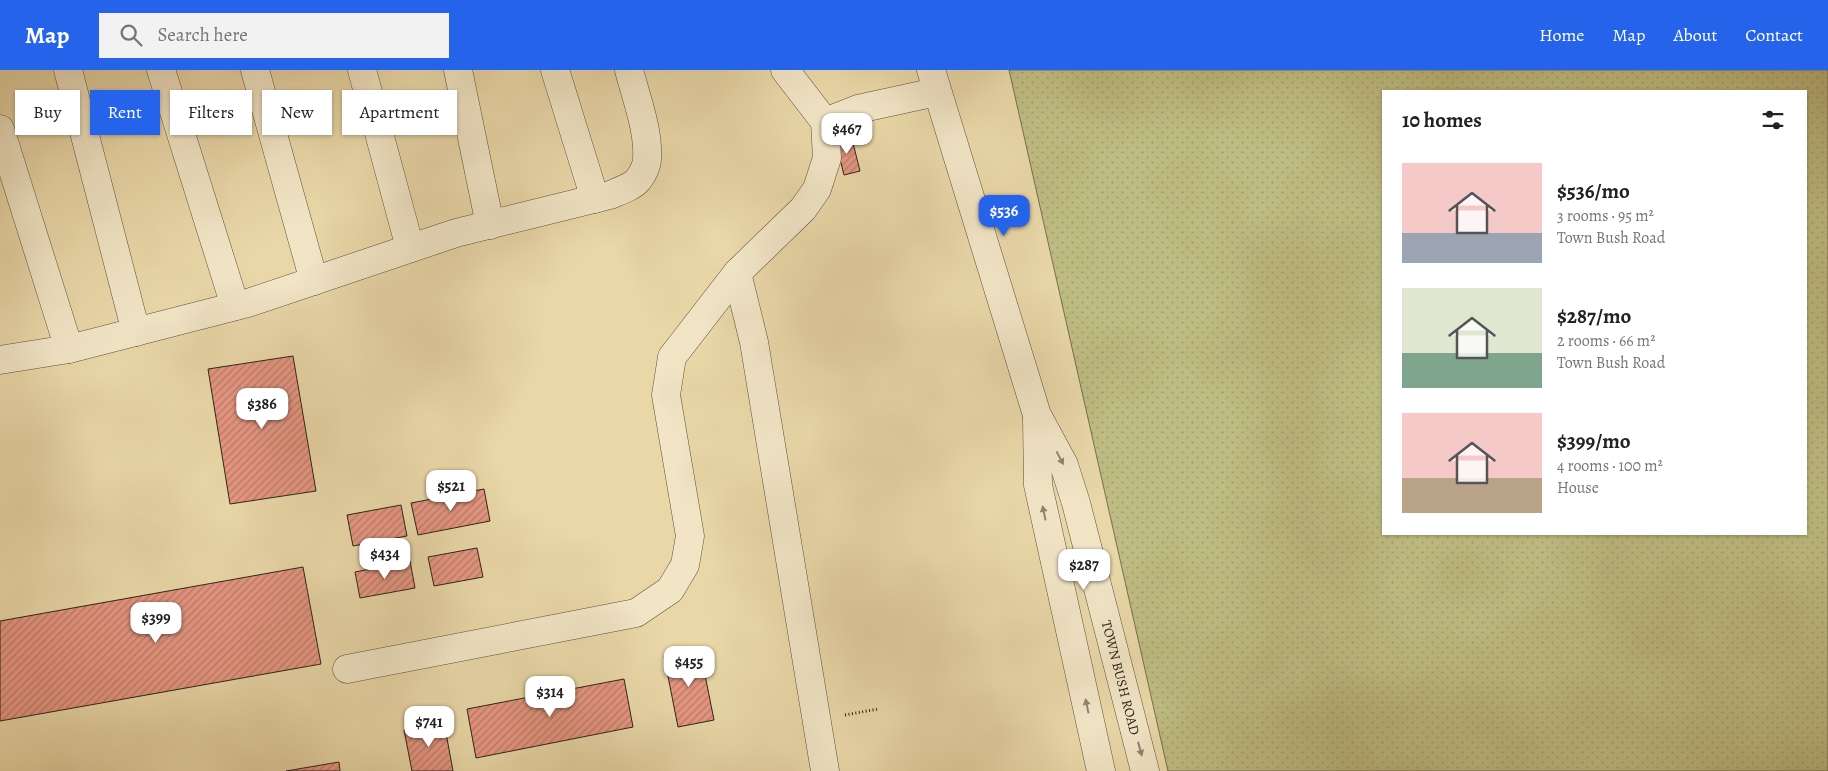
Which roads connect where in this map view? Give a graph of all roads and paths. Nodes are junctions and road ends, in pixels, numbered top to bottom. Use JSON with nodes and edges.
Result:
{"nodes":[{"id":1,"x":68,"y":70,"type":"edge"},
{"id":2,"x":161,"y":70,"type":"edge"},
{"id":3,"x":255,"y":70,"type":"edge"},
{"id":4,"x":362,"y":70,"type":"edge"},
{"id":5,"x":458,"y":70,"type":"edge"},
{"id":6,"x":555,"y":70,"type":"edge"},
{"id":7,"x":629,"y":70,"type":"edge"},
{"id":8,"x":785,"y":70,"type":"edge"},
{"id":9,"x":934,"y":81,"type":"edge"},
{"id":10,"x":825,"y":122,"type":"junction"},
{"id":11,"x":0,"y":129,"type":"edge"},
{"id":12,"x":595,"y":199,"type":"junction"},
{"id":13,"x":490,"y":225,"type":"junction"},
{"id":14,"x":410,"y":248,"type":"junction"},
{"id":15,"x":737,"y":273,"type":"junction"},
{"id":16,"x":314,"y":281,"type":"junction"},
{"id":17,"x":235,"y":306,"type":"junction"},
{"id":18,"x":136,"y":332,"type":"junction"},
{"id":19,"x":69,"y":349,"type":"junction"},
{"id":20,"x":0,"y":360,"type":"edge"},
{"id":21,"x":1037,"y":415,"type":"junction"},
{"id":22,"x":347,"y":669,"type":"dead end"},
{"id":23,"x":825,"y":771,"type":"edge"},
{"id":24,"x":1101,"y":771,"type":"edge"},
{"id":25,"x":1145,"y":771,"type":"edge"}],
"edges":[{"from":1,"to":18,"type":"street"},
{"from":2,"to":17,"type":"street"},
{"from":3,"to":16,"type":"street"},
{"from":4,"to":14,"type":"street"},
{"from":5,"to":13,"type":"street"},
{"from":6,"to":12,"type":"street"},
{"from":7,"to":12,"type":"street"},
{"from":8,"to":10,"type":"street"},
{"from":9,"to":10,"type":"street"},
{"from":9,"to":21,"type":"street","name":"TOWN BUSH ROAD"},
{"from":10,"to":15,"type":"street"},
{"from":11,"to":19,"type":"street"},
{"from":12,"to":13,"type":"street"},
{"from":13,"to":14,"type":"street"},
{"from":14,"to":16,"type":"street"},
{"from":15,"to":22,"type":"street"},
{"from":15,"to":23,"type":"street"},
{"from":16,"to":17,"type":"street"},
{"from":17,"to":18,"type":"street"},
{"from":18,"to":19,"type":"street"},
{"from":19,"to":20,"type":"street"},
{"from":24,"to":21,"type":"street","name":"TOWN BUSH ROAD","one_way":true},
{"from":21,"to":25,"type":"street","name":"TOWN BUSH ROAD","one_way":true}]}
